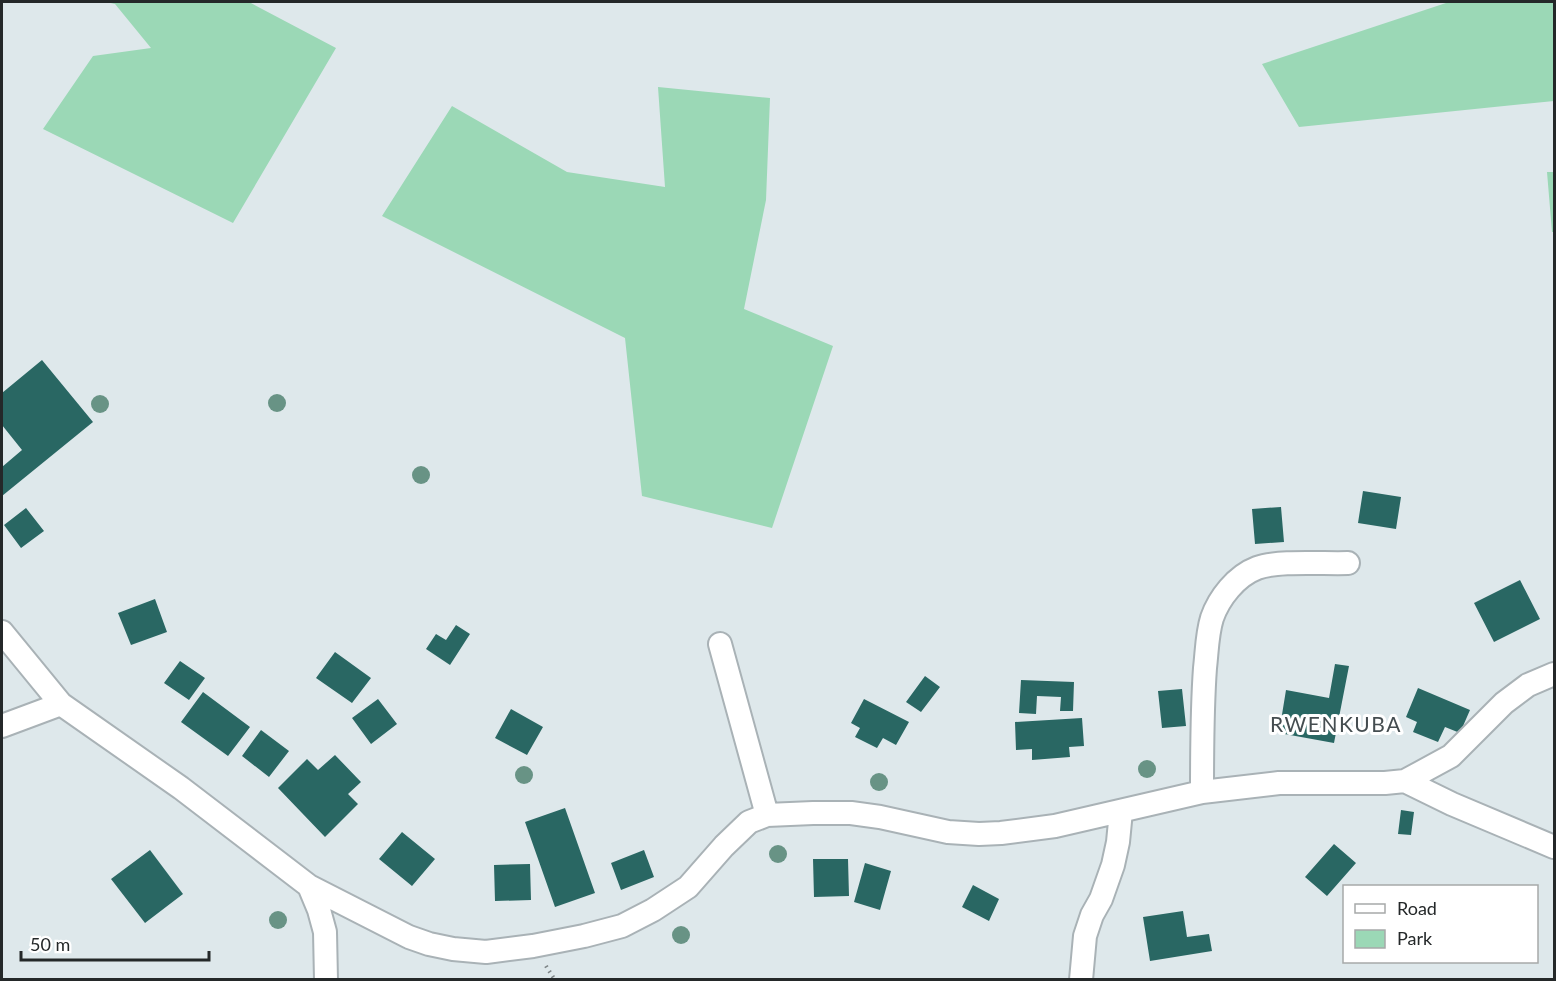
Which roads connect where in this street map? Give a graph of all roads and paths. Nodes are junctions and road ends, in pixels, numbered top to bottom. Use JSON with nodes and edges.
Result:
{"nodes":[{"id":1,"x":1348,"y":563,"type":"dead end"},
{"id":2,"x":2,"y":632,"type":"edge"},
{"id":3,"x":720,"y":644,"type":"dead end"},
{"id":4,"x":1554,"y":674,"type":"edge"},
{"id":5,"x":61,"y":704,"type":"junction"},
{"id":6,"x":2,"y":726,"type":"edge"},
{"id":7,"x":1405,"y":781,"type":"junction"},
{"id":8,"x":1202,"y":792,"type":"junction"},
{"id":9,"x":1121,"y":811,"type":"junction"},
{"id":10,"x":766,"y":815,"type":"junction"},
{"id":11,"x":1554,"y":848,"type":"edge"},
{"id":12,"x":309,"y":886,"type":"junction"},
{"id":13,"x":326,"y":980,"type":"edge"},
{"id":14,"x":1081,"y":980,"type":"edge"}],
"edges":[{"from":1,"to":8,"type":"street"},
{"from":2,"to":5,"type":"street"},
{"from":3,"to":10,"type":"street"},
{"from":4,"to":7,"type":"street"},
{"from":5,"to":6,"type":"street"},
{"from":5,"to":12,"type":"street"},
{"from":7,"to":8,"type":"street"},
{"from":7,"to":11,"type":"street"},
{"from":8,"to":9,"type":"street"},
{"from":9,"to":10,"type":"street"},
{"from":9,"to":14,"type":"street"},
{"from":10,"to":12,"type":"street"},
{"from":12,"to":13,"type":"street"}]}
